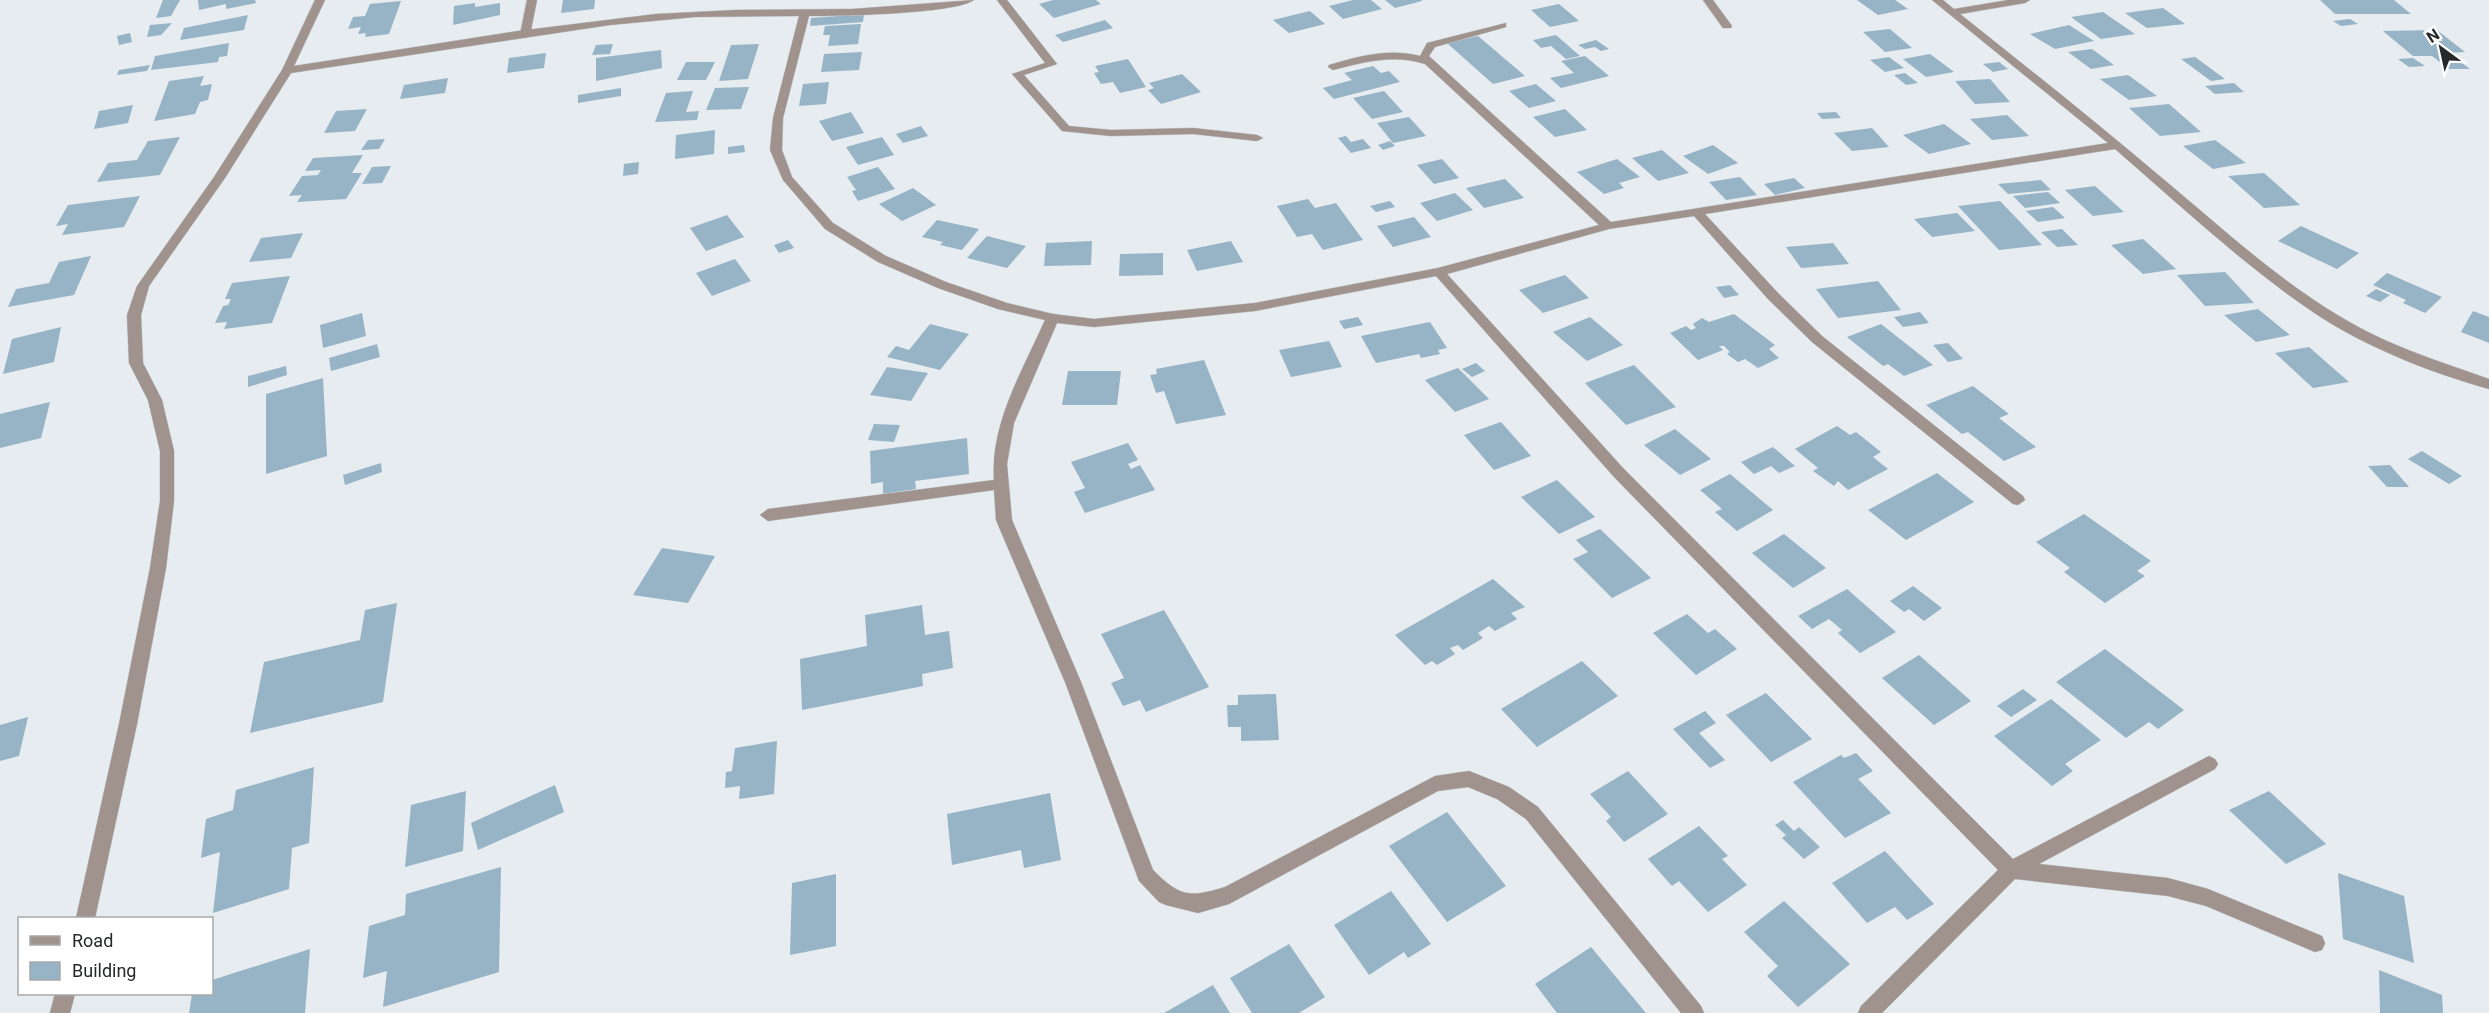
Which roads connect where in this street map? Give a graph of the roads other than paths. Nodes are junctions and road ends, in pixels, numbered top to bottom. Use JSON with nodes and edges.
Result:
{"nodes":[{"id":1,"x":320,"y":0,"type":"edge"},
{"id":2,"x":532,"y":0,"type":"edge"},
{"id":3,"x":969,"y":0,"type":"edge"},
{"id":4,"x":1002,"y":0,"type":"edge"},
{"id":5,"x":1708,"y":0,"type":"edge"},
{"id":6,"x":1937,"y":0,"type":"edge"},
{"id":7,"x":2025,"y":0,"type":"edge"},
{"id":8,"x":1954,"y":12,"type":"junction"},
{"id":9,"x":804,"y":14,"type":"junction"},
{"id":10,"x":1502,"y":25,"type":"dead end"},
{"id":11,"x":1727,"y":26,"type":"dead end"},
{"id":12,"x":525,"y":34,"type":"junction"},
{"id":13,"x":1427,"y":61,"type":"junction"},
{"id":14,"x":1333,"y":67,"type":"dead end"},
{"id":15,"x":287,"y":70,"type":"junction"},
{"id":16,"x":1257,"y":138,"type":"dead end"},
{"id":17,"x":2117,"y":146,"type":"junction"},
{"id":18,"x":1697,"y":212,"type":"junction"},
{"id":19,"x":1608,"y":226,"type":"junction"},
{"id":20,"x":1439,"y":272,"type":"junction"},
{"id":21,"x":1053,"y":318,"type":"junction"},
{"id":22,"x":2489,"y":384,"type":"edge"},
{"id":23,"x":1001,"y":484,"type":"junction"},
{"id":24,"x":2018,"y":500,"type":"dead end"},
{"id":25,"x":768,"y":515,"type":"dead end"},
{"id":26,"x":2209,"y":764,"type":"dead end"},
{"id":27,"x":2011,"y":870,"type":"junction"},
{"id":28,"x":85,"y":917,"type":"edge"},
{"id":29,"x":2315,"y":943,"type":"dead end"},
{"id":30,"x":64,"y":995,"type":"edge"},
{"id":31,"x":60,"y":1013,"type":"edge"},
{"id":32,"x":1694,"y":1013,"type":"edge"},
{"id":33,"x":1868,"y":1013,"type":"edge"}],
"edges":[{"from":1,"to":15,"type":"street"},
{"from":2,"to":12,"type":"street"},
{"from":3,"to":9,"type":"street"},
{"from":4,"to":16,"type":"street"},
{"from":5,"to":11,"type":"street"},
{"from":6,"to":8,"type":"street"},
{"from":7,"to":8,"type":"street"},
{"from":8,"to":17,"type":"street"},
{"from":9,"to":12,"type":"street"},
{"from":9,"to":21,"type":"street"},
{"from":10,"to":13,"type":"street"},
{"from":12,"to":15,"type":"street"},
{"from":13,"to":14,"type":"street"},
{"from":13,"to":19,"type":"street"},
{"from":15,"to":28,"type":"street"},
{"from":17,"to":18,"type":"street"},
{"from":17,"to":22,"type":"street"},
{"from":18,"to":19,"type":"street"},
{"from":18,"to":24,"type":"street"},
{"from":19,"to":20,"type":"street"},
{"from":20,"to":21,"type":"street"},
{"from":20,"to":27,"type":"street"},
{"from":21,"to":23,"type":"street"},
{"from":23,"to":25,"type":"street"},
{"from":23,"to":32,"type":"street"},
{"from":26,"to":27,"type":"street"},
{"from":27,"to":29,"type":"street"},
{"from":27,"to":33,"type":"street"},
{"from":30,"to":31,"type":"street"}]}
